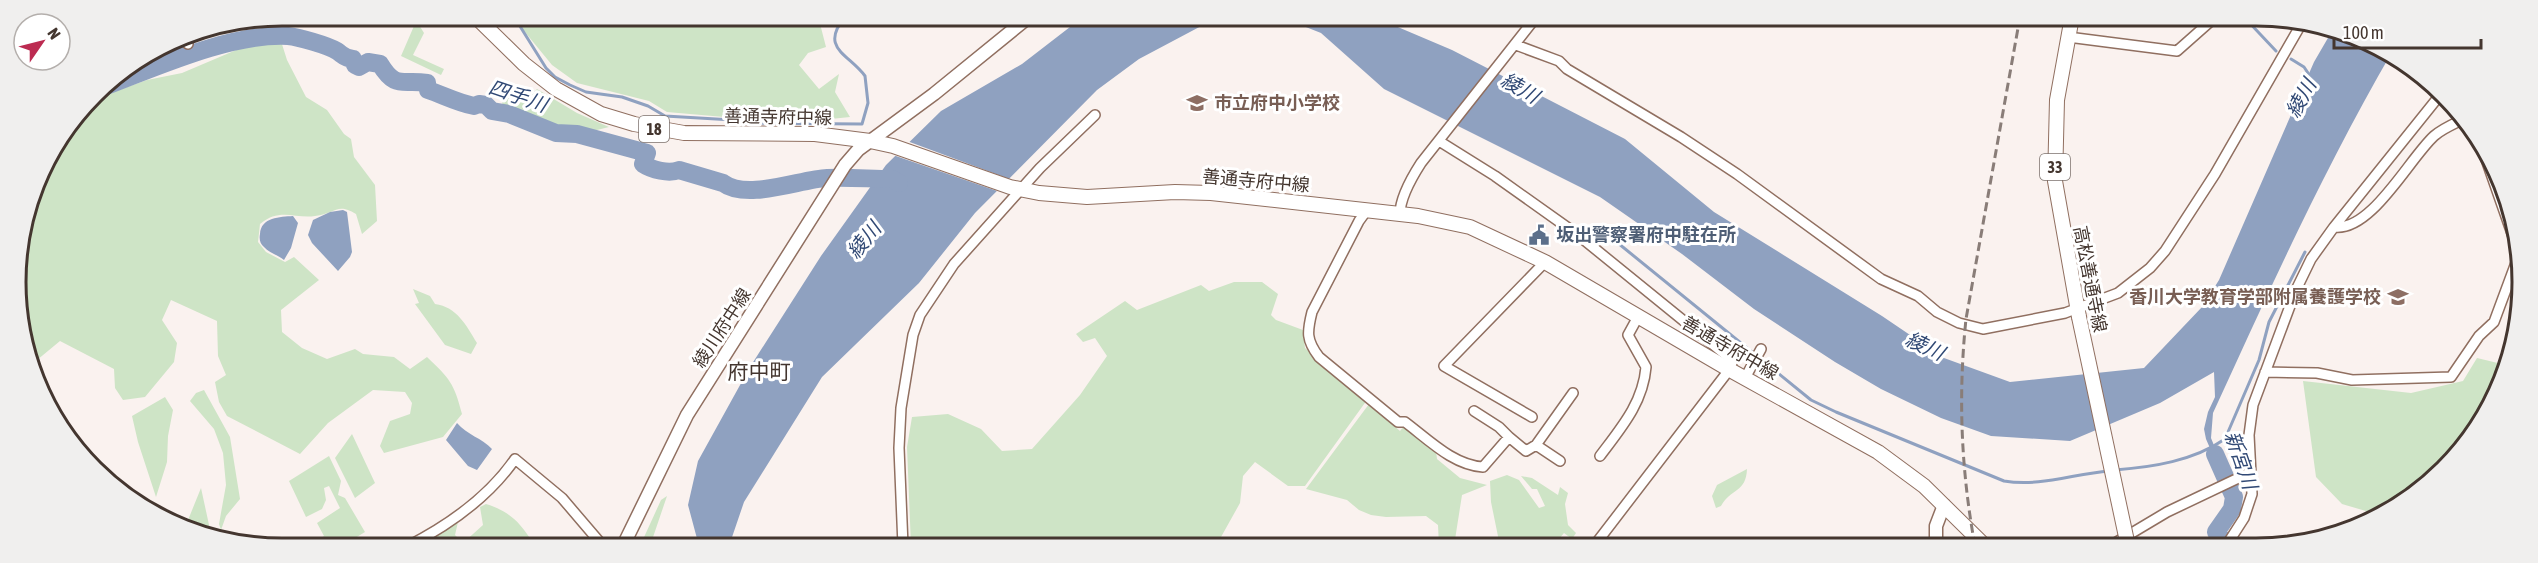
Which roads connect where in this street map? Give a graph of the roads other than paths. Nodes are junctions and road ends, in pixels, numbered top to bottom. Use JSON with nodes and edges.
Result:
{"nodes":[{"id":1,"x":486,"y":26,"type":"edge"},
{"id":2,"x":1018,"y":26,"type":"edge"},
{"id":3,"x":1530,"y":26,"type":"edge"},
{"id":4,"x":2070,"y":26,"type":"edge"},
{"id":5,"x":2205,"y":26,"type":"edge"},
{"id":6,"x":2298,"y":29,"type":"edge"},
{"id":7,"x":2068,"y":37,"type":"junction"},
{"id":8,"x":1516,"y":45,"type":"junction"},
{"id":9,"x":2437,"y":99,"type":"edge"},
{"id":10,"x":1095,"y":115,"type":"dead end"},
{"id":11,"x":2457,"y":123,"type":"edge"},
{"id":12,"x":1440,"y":140,"type":"junction"},
{"id":13,"x":870,"y":141,"type":"junction"},
{"id":14,"x":1016,"y":188,"type":"junction"},
{"id":15,"x":1367,"y":210,"type":"junction"},
{"id":16,"x":1400,"y":214,"type":"junction"},
{"id":17,"x":2334,"y":227,"type":"junction"},
{"id":18,"x":1545,"y":262,"type":"junction"},
{"id":19,"x":2512,"y":273,"type":"edge"},
{"id":20,"x":2078,"y":313,"type":"junction"},
{"id":21,"x":1639,"y":315,"type":"junction"},
{"id":22,"x":1758,"y":355,"type":"dead end"},
{"id":23,"x":1730,"y":370,"type":"junction"},
{"id":24,"x":2265,"y":372,"type":"junction"},
{"id":25,"x":1745,"y":378,"type":"junction"},
{"id":26,"x":1573,"y":393,"type":"dead end"},
{"id":27,"x":1474,"y":411,"type":"dead end"},
{"id":28,"x":1532,"y":417,"type":"dead end"},
{"id":29,"x":1509,"y":437,"type":"junction"},
{"id":30,"x":1536,"y":445,"type":"junction"},
{"id":31,"x":1600,"y":456,"type":"dead end"},
{"id":32,"x":1560,"y":461,"type":"dead end"},
{"id":33,"x":2251,"y":472,"type":"junction"},
{"id":34,"x":1944,"y":505,"type":"junction"},
{"id":35,"x":421,"y":538,"type":"edge"},
{"id":36,"x":596,"y":538,"type":"edge"},
{"id":37,"x":627,"y":538,"type":"edge"},
{"id":38,"x":903,"y":538,"type":"edge"},
{"id":39,"x":1600,"y":538,"type":"edge"},
{"id":40,"x":1936,"y":538,"type":"edge"},
{"id":41,"x":1978,"y":538,"type":"edge"},
{"id":42,"x":2123,"y":538,"type":"edge"},
{"id":43,"x":2126,"y":538,"type":"edge"},
{"id":44,"x":2232,"y":538,"type":"edge"}],
"edges":[{"from":1,"to":13,"type":"main road","name":"善通寺府中線","number":"18"},
{"from":2,"to":13,"type":"main road","name":"綾川府中線"},
{"from":3,"to":8,"type":"street"},
{"from":4,"to":7,"type":"main road","name":"高松善通寺線","number":"33"},
{"from":5,"to":7,"type":"street"},
{"from":6,"to":20,"type":"street"},
{"from":7,"to":20,"type":"main road","name":"高松善通寺線","number":"33"},
{"from":8,"to":12,"type":"street"},
{"from":8,"to":20,"type":"street"},
{"from":9,"to":17,"type":"street"},
{"from":10,"to":14,"type":"street"},
{"from":11,"to":17,"type":"street"},
{"from":12,"to":16,"type":"street"},
{"from":12,"to":23,"type":"street"},
{"from":13,"to":14,"type":"main road","name":"善通寺府中線","number":"18"},
{"from":13,"to":37,"type":"main road","name":"綾川府中線"},
{"from":14,"to":15,"type":"main road","name":"善通寺府中線","number":"18"},
{"from":14,"to":38,"type":"street"},
{"from":15,"to":16,"type":"main road","name":"善通寺府中線","number":"18"},
{"from":15,"to":29,"type":"street"},
{"from":16,"to":18,"type":"main road","name":"善通寺府中線","number":"18"},
{"from":17,"to":24,"type":"street"},
{"from":18,"to":21,"type":"main road","name":"善通寺府中線","number":"18"},
{"from":18,"to":28,"type":"street"},
{"from":19,"to":24,"type":"street"},
{"from":20,"to":43,"type":"main road","name":"高松善通寺線","number":"33","bridge":true},
{"from":21,"to":23,"type":"main road","name":"善通寺府中線","number":"18"},
{"from":21,"to":31,"type":"street"},
{"from":22,"to":25,"type":"street"},
{"from":23,"to":25,"type":"main road","name":"善通寺府中線","number":"18"},
{"from":23,"to":39,"type":"street"},
{"from":24,"to":33,"type":"street"},
{"from":25,"to":34,"type":"main road","name":"善通寺府中線","number":"18"},
{"from":26,"to":30,"type":"street"},
{"from":27,"to":29,"type":"street"},
{"from":29,"to":30,"type":"street"},
{"from":30,"to":32,"type":"street"},
{"from":33,"to":42,"type":"street"},
{"from":33,"to":44,"type":"street"},
{"from":34,"to":40,"type":"main road"},
{"from":34,"to":41,"type":"main road","name":"善通寺府中線","number":"18"},
{"from":35,"to":36,"type":"street"}]}
